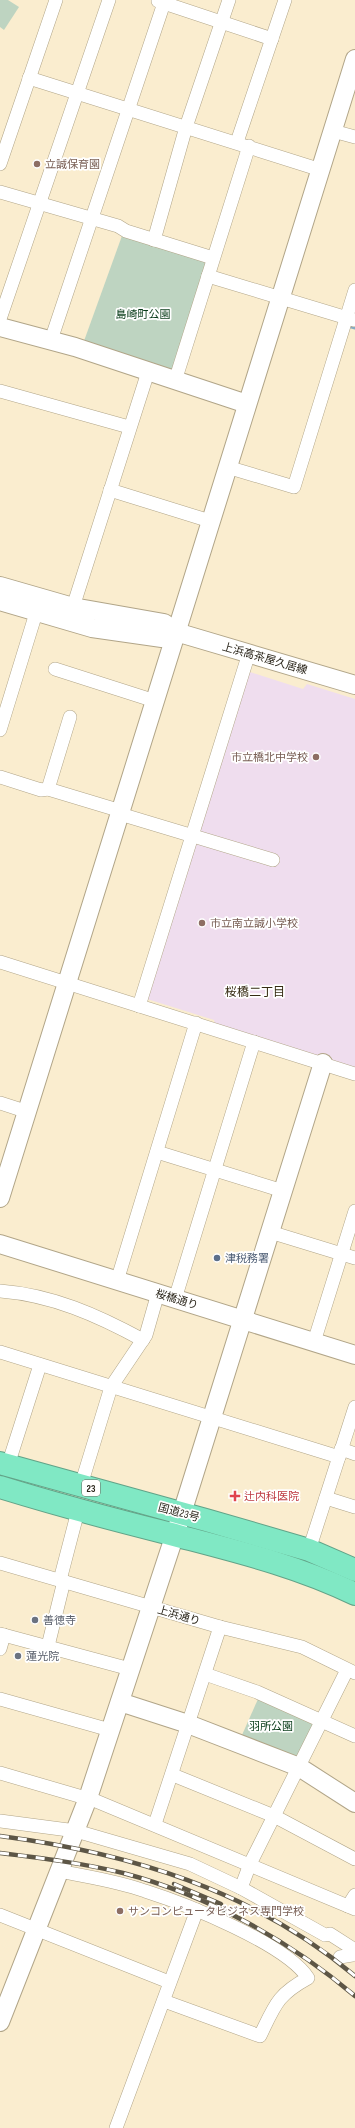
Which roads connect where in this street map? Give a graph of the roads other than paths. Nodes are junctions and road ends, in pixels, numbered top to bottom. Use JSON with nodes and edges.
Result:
{"nodes":[{"id":1,"x":56,"y":0,"type":"edge"},
{"id":2,"x":109,"y":0,"type":"edge"},
{"id":3,"x":228,"y":0,"type":"edge"},
{"id":4,"x":285,"y":0,"type":"edge"},
{"id":5,"x":162,"y":1,"type":"edge"},
{"id":6,"x":221,"y":22,"type":"junction"},
{"id":7,"x":272,"y":39,"type":"junction"},
{"id":8,"x":355,"y":59,"type":"edge"},
{"id":9,"x":30,"y":78,"type":"junction"},
{"id":10,"x":78,"y":93,"type":"junction"},
{"id":11,"x":129,"y":108,"type":"junction"},
{"id":12,"x":186,"y":127,"type":"junction"},
{"id":13,"x":333,"y":131,"type":"junction"},
{"id":14,"x":355,"y":138,"type":"edge"},
{"id":15,"x":243,"y":144,"type":"junction"},
{"id":16,"x":0,"y":164,"type":"edge"},
{"id":17,"x":320,"y":170,"type":"junction"},
{"id":18,"x":0,"y":192,"type":"edge"},
{"id":19,"x":40,"y":204,"type":"junction"},
{"id":20,"x":91,"y":218,"type":"junction"},
{"id":21,"x":154,"y":240,"type":"junction"},
{"id":22,"x":213,"y":258,"type":"junction"},
{"id":23,"x":208,"y":276,"type":"junction"},
{"id":24,"x":355,"y":290,"type":"edge"},
{"id":25,"x":280,"y":298,"type":"junction"},
{"id":26,"x":0,"y":319,"type":"edge"},
{"id":27,"x":351,"y":319,"type":"edge"},
{"id":28,"x":0,"y":326,"type":"edge"},
{"id":29,"x":51,"y":340,"type":"junction"},
{"id":30,"x":148,"y":372,"type":"junction"},
{"id":31,"x":175,"y":381,"type":"junction"},
{"id":32,"x":0,"y":391,"type":"edge"},
{"id":33,"x":247,"y":404,"type":"junction"},
{"id":34,"x":129,"y":427,"type":"junction"},
{"id":35,"x":227,"y":467,"type":"junction"},
{"id":36,"x":110,"y":490,"type":"junction"},
{"id":37,"x":210,"y":521,"type":"junction"},
{"id":38,"x":0,"y":586,"type":"edge"},
{"id":39,"x":0,"y":601,"type":"edge"},
{"id":40,"x":73,"y":607,"type":"junction"},
{"id":41,"x":36,"y":613,"type":"junction"},
{"id":42,"x":176,"y":632,"type":"junction"},
{"id":43,"x":248,"y":653,"type":"junction"},
{"id":44,"x":56,"y":669,"type":"dead end"},
{"id":45,"x":355,"y":685,"type":"edge"},
{"id":46,"x":5,"y":695,"type":"edge"},
{"id":47,"x":155,"y":701,"type":"junction"},
{"id":48,"x":70,"y":717,"type":"dead end"},
{"id":49,"x":0,"y":730,"type":"edge"},
{"id":50,"x":0,"y":777,"type":"edge"},
{"id":51,"x":48,"y":789,"type":"junction"},
{"id":52,"x":121,"y":812,"type":"junction"},
{"id":53,"x":192,"y":836,"type":"junction"},
{"id":54,"x":273,"y":860,"type":"dead end"},
{"id":55,"x":0,"y":962,"type":"edge"},
{"id":56,"x":68,"y":983,"type":"junction"},
{"id":57,"x":139,"y":1006,"type":"junction"},
{"id":58,"x":196,"y":1023,"type":"junction"},
{"id":59,"x":254,"y":1042,"type":"junction"},
{"id":60,"x":323,"y":1064,"type":"junction"},
{"id":61,"x":355,"y":1074,"type":"edge"},
{"id":62,"x":0,"y":1103,"type":"edge"},
{"id":63,"x":28,"y":1112,"type":"junction"},
{"id":64,"x":157,"y":1152,"type":"junction"},
{"id":65,"x":215,"y":1171,"type":"junction"},
{"id":66,"x":283,"y":1191,"type":"junction"},
{"id":67,"x":0,"y":1198,"type":"edge"},
{"id":68,"x":355,"y":1211,"type":"edge"},
{"id":69,"x":270,"y":1232,"type":"junction"},
{"id":70,"x":0,"y":1244,"type":"edge"},
{"id":71,"x":342,"y":1254,"type":"junction"},
{"id":72,"x":355,"y":1258,"type":"edge"},
{"id":73,"x":117,"y":1281,"type":"junction"},
{"id":74,"x":0,"y":1291,"type":"edge"},
{"id":75,"x":166,"y":1296,"type":"junction"},
{"id":76,"x":242,"y":1320,"type":"junction"},
{"id":77,"x":143,"y":1340,"type":"junction"},
{"id":78,"x":314,"y":1342,"type":"junction"},
{"id":79,"x":0,"y":1352,"type":"edge"},
{"id":80,"x":355,"y":1355,"type":"edge"},
{"id":81,"x":40,"y":1365,"type":"junction"},
{"id":82,"x":111,"y":1387,"type":"junction"},
{"id":83,"x":355,"y":1407,"type":"edge"},
{"id":84,"x":212,"y":1418,"type":"junction"},
{"id":85,"x":340,"y":1453,"type":"junction"},
{"id":86,"x":355,"y":1454,"type":"edge"},
{"id":87,"x":4,"y":1464,"type":"edge"},
{"id":88,"x":81,"y":1485,"type":"junction"},
{"id":89,"x":0,"y":1487,"type":"edge"},
{"id":90,"x":326,"y":1498,"type":"junction"},
{"id":91,"x":355,"y":1507,"type":"edge"},
{"id":92,"x":78,"y":1511,"type":"junction"},
{"id":93,"x":182,"y":1513,"type":"junction"},
{"id":94,"x":174,"y":1535,"type":"junction"},
{"id":95,"x":309,"y":1550,"type":"junction"},
{"id":96,"x":0,"y":1564,"type":"edge"},
{"id":97,"x":355,"y":1570,"type":"edge"},
{"id":98,"x":62,"y":1581,"type":"junction"},
{"id":99,"x":355,"y":1594,"type":"edge"},
{"id":100,"x":150,"y":1606,"type":"junction"},
{"id":101,"x":220,"y":1627,"type":"junction"},
{"id":102,"x":2,"y":1634,"type":"edge"},
{"id":103,"x":48,"y":1646,"type":"junction"},
{"id":104,"x":0,"y":1649,"type":"edge"},
{"id":105,"x":130,"y":1669,"type":"junction"},
{"id":106,"x":351,"y":1672,"type":"edge"},
{"id":107,"x":205,"y":1674,"type":"junction"},
{"id":108,"x":0,"y":1699,"type":"edge"},
{"id":109,"x":120,"y":1702,"type":"junction"},
{"id":110,"x":322,"y":1719,"type":"junction"},
{"id":111,"x":188,"y":1724,"type":"junction"},
{"id":112,"x":110,"y":1730,"type":"junction"},
{"id":113,"x":355,"y":1736,"type":"edge"},
{"id":114,"x":298,"y":1767,"type":"junction"},
{"id":115,"x":0,"y":1773,"type":"edge"},
{"id":116,"x":172,"y":1775,"type":"junction"},
{"id":117,"x":88,"y":1798,"type":"junction"},
{"id":118,"x":355,"y":1803,"type":"edge"},
{"id":119,"x":274,"y":1816,"type":"junction"},
{"id":120,"x":0,"y":1821,"type":"edge"},
{"id":121,"x":155,"y":1824,"type":"junction"},
{"id":122,"x":76,"y":1831,"type":"junction"},
{"id":123,"x":355,"y":1859,"type":"edge"},
{"id":124,"x":250,"y":1864,"type":"junction"},
{"id":125,"x":59,"y":1871,"type":"junction"},
{"id":126,"x":241,"y":1888,"type":"junction"},
{"id":127,"x":355,"y":1895,"type":"edge"},
{"id":128,"x":352,"y":1908,"type":"edge"},
{"id":129,"x":197,"y":1910,"type":"junction"},
{"id":130,"x":0,"y":1915,"type":"edge"},
{"id":131,"x":37,"y":1929,"type":"junction"},
{"id":132,"x":355,"y":1950,"type":"edge"},
{"id":133,"x":355,"y":1953,"type":"edge"},
{"id":134,"x":340,"y":1957,"type":"dead end"},
{"id":135,"x":169,"y":1982,"type":"junction"},
{"id":136,"x":4,"y":2000,"type":"edge"},
{"id":137,"x":164,"y":2001,"type":"junction"},
{"id":138,"x":0,"y":2022,"type":"edge"},
{"id":139,"x":116,"y":2128,"type":"edge"}],
"edges":[{"from":1,"to":9,"type":"street"},
{"from":2,"to":10,"type":"street"},
{"from":3,"to":6,"type":"street"},
{"from":4,"to":7,"type":"street"},
{"from":5,"to":6,"type":"street"},
{"from":5,"to":11,"type":"street"},
{"from":6,"to":7,"type":"street"},
{"from":6,"to":12,"type":"street"},
{"from":7,"to":15,"type":"street"},
{"from":8,"to":13,"type":"street"},
{"from":9,"to":10,"type":"street"},
{"from":9,"to":16,"type":"street"},
{"from":10,"to":11,"type":"street"},
{"from":10,"to":19,"type":"street"},
{"from":11,"to":12,"type":"street"},
{"from":11,"to":20,"type":"street"},
{"from":12,"to":15,"type":"street"},
{"from":12,"to":21,"type":"street"},
{"from":13,"to":14,"type":"street"},
{"from":13,"to":17,"type":"street"},
{"from":15,"to":17,"type":"street"},
{"from":15,"to":22,"type":"street"},
{"from":17,"to":25,"type":"street"},
{"from":18,"to":19,"type":"street"},
{"from":19,"to":20,"type":"street"},
{"from":19,"to":26,"type":"street"},
{"from":20,"to":21,"type":"street"},
{"from":20,"to":29,"type":"street"},
{"from":21,"to":22,"type":"street"},
{"from":22,"to":23,"type":"street"},
{"from":23,"to":25,"type":"street"},
{"from":23,"to":31,"type":"street"},
{"from":24,"to":27,"type":"street"},
{"from":25,"to":27,"type":"street"},
{"from":25,"to":33,"type":"street"},
{"from":27,"to":35,"type":"street"},
{"from":28,"to":29,"type":"street"},
{"from":29,"to":30,"type":"street"},
{"from":30,"to":31,"type":"street"},
{"from":30,"to":34,"type":"street"},
{"from":31,"to":33,"type":"street"},
{"from":32,"to":34,"type":"street"},
{"from":33,"to":35,"type":"street"},
{"from":34,"to":36,"type":"street"},
{"from":35,"to":37,"type":"street"},
{"from":36,"to":37,"type":"street"},
{"from":36,"to":40,"type":"street"},
{"from":37,"to":42,"type":"street"},
{"from":38,"to":40,"type":"street","name":"上浜高茶屋久居線"},
{"from":39,"to":41,"type":"street"},
{"from":40,"to":42,"type":"street","name":"上浜高茶屋久居線"},
{"from":41,"to":42,"type":"street"},
{"from":41,"to":46,"type":"street"},
{"from":42,"to":43,"type":"street","name":"上浜高茶屋久居線"},
{"from":42,"to":47,"type":"street"},
{"from":43,"to":45,"type":"street","name":"上浜高茶屋久居線"},
{"from":43,"to":53,"type":"street"},
{"from":44,"to":47,"type":"street"},
{"from":46,"to":49,"type":"street"},
{"from":47,"to":52,"type":"street"},
{"from":48,"to":51,"type":"street"},
{"from":50,"to":51,"type":"street"},
{"from":51,"to":52,"type":"street"},
{"from":52,"to":53,"type":"street"},
{"from":52,"to":56,"type":"street"},
{"from":53,"to":54,"type":"street"},
{"from":53,"to":57,"type":"street"},
{"from":55,"to":56,"type":"street"},
{"from":56,"to":57,"type":"street"},
{"from":56,"to":63,"type":"street"},
{"from":57,"to":58,"type":"street"},
{"from":58,"to":59,"type":"street"},
{"from":58,"to":64,"type":"street"},
{"from":59,"to":60,"type":"street"},
{"from":59,"to":65,"type":"street"},
{"from":60,"to":61,"type":"street"},
{"from":60,"to":66,"type":"street"},
{"from":62,"to":63,"type":"street"},
{"from":63,"to":67,"type":"street"},
{"from":64,"to":65,"type":"street"},
{"from":64,"to":73,"type":"street"},
{"from":65,"to":66,"type":"street"},
{"from":65,"to":75,"type":"street"},
{"from":66,"to":69,"type":"street"},
{"from":68,"to":71,"type":"street"},
{"from":69,"to":71,"type":"street"},
{"from":69,"to":76,"type":"street"},
{"from":70,"to":73,"type":"street","name":"桜橋通り"},
{"from":71,"to":72,"type":"street"},
{"from":71,"to":78,"type":"street"},
{"from":73,"to":75,"type":"street","name":"桜橋通り"},
{"from":74,"to":77,"type":"street"},
{"from":75,"to":76,"type":"street","name":"桜橋通り"},
{"from":75,"to":77,"type":"street"},
{"from":76,"to":78,"type":"street","name":"桜橋通り"},
{"from":76,"to":84,"type":"street"},
{"from":77,"to":82,"type":"street"},
{"from":78,"to":80,"type":"street","name":"桜橋通り"},
{"from":79,"to":81,"type":"street"},
{"from":81,"to":82,"type":"street"},
{"from":81,"to":87,"type":"street"},
{"from":82,"to":84,"type":"street"},
{"from":82,"to":88,"type":"street"},
{"from":83,"to":85,"type":"street"},
{"from":84,"to":85,"type":"street"},
{"from":84,"to":93,"type":"street"},
{"from":85,"to":86,"type":"street"},
{"from":85,"to":90,"type":"street"},
{"from":87,"to":88,"type":"highway","name":"国道23号","number":"23"},
{"from":88,"to":93,"type":"highway","name":"国道23号","number":"23"},
{"from":89,"to":92,"type":"highway","number":"23"},
{"from":90,"to":91,"type":"street"},
{"from":90,"to":95,"type":"street"},
{"from":92,"to":94,"type":"highway","number":"23"},
{"from":92,"to":98,"type":"street"},
{"from":93,"to":94,"type":"street"},
{"from":93,"to":95,"type":"highway","name":"国道23号","number":"23"},
{"from":94,"to":99,"type":"highway","number":"23"},
{"from":94,"to":100,"type":"street"},
{"from":95,"to":97,"type":"highway","name":"国道23号","number":"23"},
{"from":96,"to":98,"type":"street","name":"上浜通り"},
{"from":98,"to":100,"type":"street","name":"上浜通り"},
{"from":98,"to":103,"type":"street"},
{"from":100,"to":101,"type":"street","name":"上浜通り"},
{"from":100,"to":105,"type":"street"},
{"from":101,"to":106,"type":"street","name":"上浜通り"},
{"from":101,"to":107,"type":"street"},
{"from":102,"to":103,"type":"street"},
{"from":102,"to":104,"type":"street"},
{"from":103,"to":105,"type":"street"},
{"from":105,"to":109,"type":"street"},
{"from":106,"to":110,"type":"street"},
{"from":107,"to":110,"type":"street"},
{"from":107,"to":111,"type":"street"},
{"from":108,"to":112,"type":"street"},
{"from":109,"to":111,"type":"street"},
{"from":109,"to":112,"type":"street"},
{"from":110,"to":113,"type":"street"},
{"from":110,"to":114,"type":"street"},
{"from":111,"to":114,"type":"street"},
{"from":111,"to":116,"type":"street"},
{"from":112,"to":117,"type":"street"},
{"from":114,"to":118,"type":"street"},
{"from":114,"to":119,"type":"street"},
{"from":115,"to":117,"type":"street"},
{"from":116,"to":119,"type":"street"},
{"from":116,"to":121,"type":"street"},
{"from":117,"to":121,"type":"street"},
{"from":117,"to":122,"type":"street"},
{"from":119,"to":123,"type":"street"},
{"from":119,"to":124,"type":"street"},
{"from":120,"to":122,"type":"street"},
{"from":121,"to":124,"type":"street"},
{"from":122,"to":125,"type":"street"},
{"from":122,"to":126,"type":"street"},
{"from":124,"to":126,"type":"street"},
{"from":124,"to":128,"type":"street"},
{"from":125,"to":129,"type":"street"},
{"from":125,"to":131,"type":"street"},
{"from":126,"to":132,"type":"street"},
{"from":127,"to":128,"type":"street"},
{"from":129,"to":135,"type":"street"},
{"from":129,"to":137,"type":"street"},
{"from":130,"to":131,"type":"street"},
{"from":131,"to":135,"type":"street"},
{"from":131,"to":136,"type":"street"},
{"from":133,"to":134,"type":"street"},
{"from":135,"to":137,"type":"street"},
{"from":136,"to":138,"type":"street"},
{"from":137,"to":139,"type":"street"}]}
